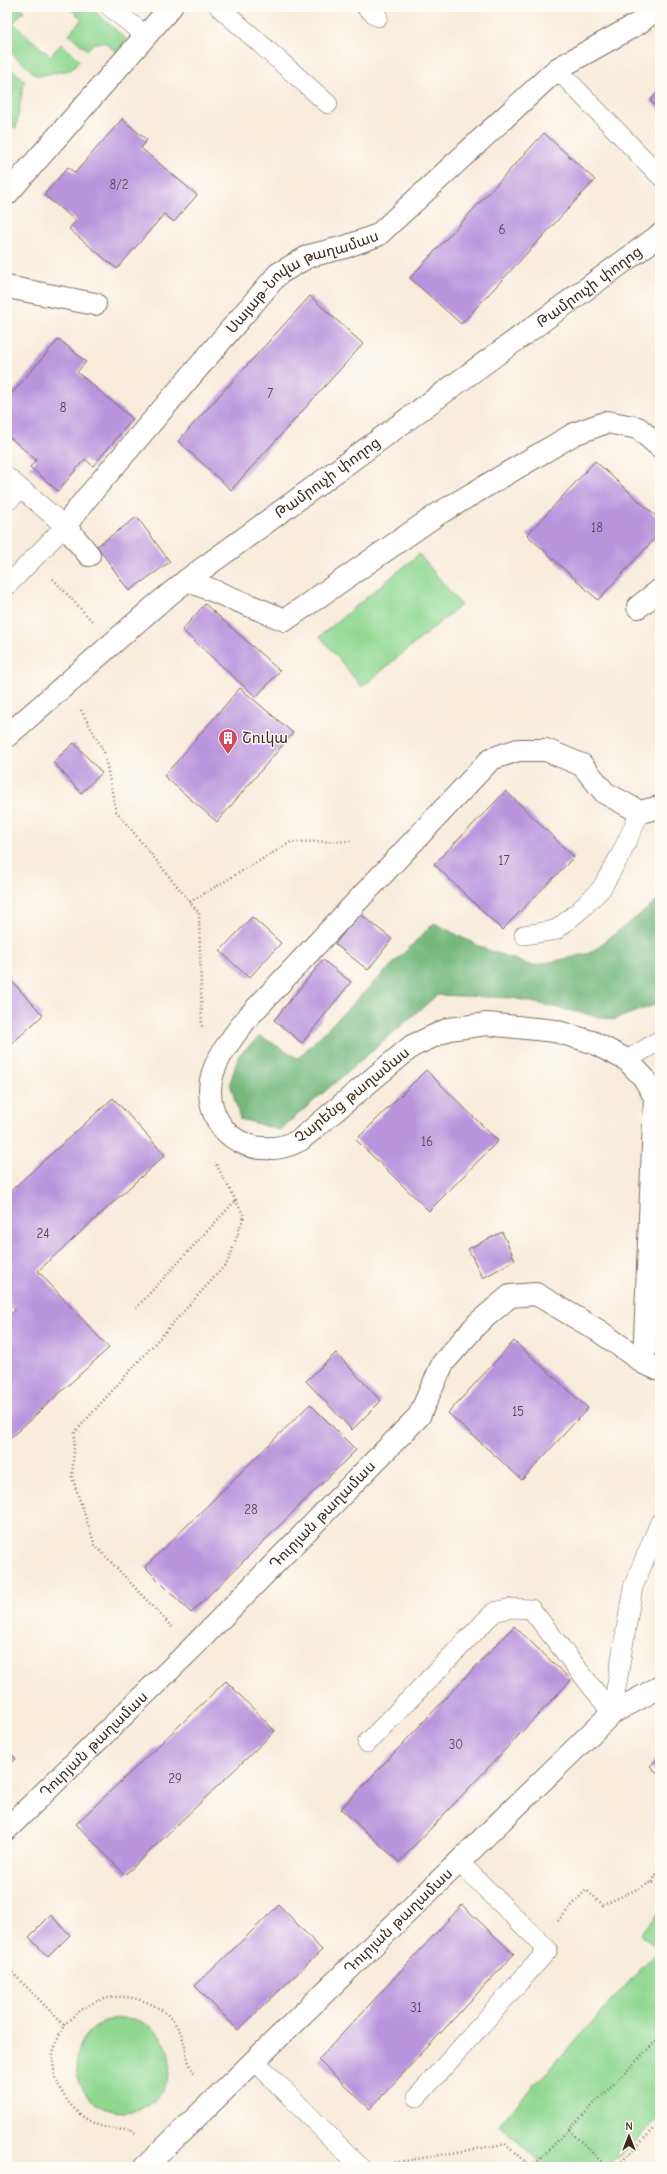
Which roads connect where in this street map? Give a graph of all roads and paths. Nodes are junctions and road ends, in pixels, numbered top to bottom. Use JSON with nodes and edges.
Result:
{"nodes":[{"id":1,"x":110,"y":7,"type":"edge"},
{"id":2,"x":171,"y":7,"type":"edge"},
{"id":3,"x":219,"y":7,"type":"edge"},
{"id":4,"x":659,"y":7,"type":"edge"},
{"id":5,"x":146,"y":36,"type":"junction"},
{"id":6,"x":557,"y":69,"type":"junction"},
{"id":7,"x":328,"y":104,"type":"dead end"},
{"id":8,"x":660,"y":176,"type":"edge"},
{"id":9,"x":7,"y":194,"type":"edge"},
{"id":10,"x":660,"y":235,"type":"edge"},
{"id":11,"x":7,"y":287,"type":"edge"},
{"id":12,"x":95,"y":304,"type":"dead end"},
{"id":13,"x":660,"y":447,"type":"edge"},
{"id":14,"x":11,"y":490,"type":"edge"},
{"id":15,"x":65,"y":526,"type":"junction"},
{"id":16,"x":89,"y":555,"type":"dead end"},
{"id":17,"x":34,"y":557,"type":"junction"},
{"id":18,"x":187,"y":580,"type":"junction"},
{"id":19,"x":7,"y":586,"type":"edge"},
{"id":20,"x":660,"y":590,"type":"edge"},
{"id":21,"x":638,"y":607,"type":"dead end"},
{"id":22,"x":112,"y":643,"type":"junction"},
{"id":23,"x":67,"y":683,"type":"junction"},
{"id":24,"x":7,"y":736,"type":"edge"},
{"id":25,"x":650,"y":810,"type":"edge"},
{"id":26,"x":353,"y":841,"type":"dead end"},
{"id":27,"x":190,"y":902,"type":"junction"},
{"id":28,"x":524,"y":935,"type":"dead end"},
{"id":29,"x":202,"y":1029,"type":"dead end"},
{"id":30,"x":660,"y":1040,"type":"edge"},
{"id":31,"x":628,"y":1060,"type":"junction"},
{"id":32,"x":214,"y":1159,"type":"dead end"},
{"id":33,"x":236,"y":1200,"type":"junction"},
{"id":34,"x":654,"y":1277,"type":"edge"},
{"id":35,"x":136,"y":1308,"type":"dead end"},
{"id":36,"x":652,"y":1366,"type":"edge"},
{"id":37,"x":660,"y":1522,"type":"edge"},
{"id":38,"x":192,"y":1648,"type":"junction"},
{"id":39,"x":660,"y":1687,"type":"edge"},
{"id":40,"x":612,"y":1713,"type":"junction"},
{"id":41,"x":367,"y":1743,"type":"dead end"},
{"id":42,"x":7,"y":1829,"type":"edge"},
{"id":43,"x":460,"y":1862,"type":"junction"},
{"id":44,"x":660,"y":1868,"type":"edge"},
{"id":45,"x":652,"y":1882,"type":"junction"},
{"id":46,"x":660,"y":1887,"type":"edge"},
{"id":47,"x":539,"y":1941,"type":"junction"},
{"id":48,"x":7,"y":1967,"type":"edge"},
{"id":49,"x":64,"y":2025,"type":"junction"},
{"id":50,"x":660,"y":2037,"type":"edge"},
{"id":51,"x":255,"y":2060,"type":"junction"},
{"id":52,"x":417,"y":2096,"type":"dead end"},
{"id":53,"x":217,"y":2097,"type":"junction"},
{"id":54,"x":660,"y":2123,"type":"edge"},
{"id":55,"x":569,"y":2130,"type":"junction"},
{"id":56,"x":151,"y":2162,"type":"edge"},
{"id":57,"x":385,"y":2164,"type":"dead end"},
{"id":58,"x":360,"y":2167,"type":"edge"},
{"id":59,"x":532,"y":2167,"type":"edge"},
{"id":60,"x":607,"y":2167,"type":"edge"},
{"id":61,"x":616,"y":2167,"type":"edge"}],
"edges":[{"from":1,"to":5,"type":"lane"},
{"from":2,"to":5,"type":"street"},
{"from":3,"to":7,"type":"lane"},
{"from":4,"to":6,"type":"street","name":"Սայաթ-Նովա թաղամաս"},
{"from":5,"to":9,"type":"street"},
{"from":6,"to":8,"type":"lane"},
{"from":6,"to":15,"type":"street","name":"Սայաթ-Նովա թաղամաս"},
{"from":10,"to":18,"type":"street","name":"Թամրուչի փողոց"},
{"from":11,"to":12,"type":"street"},
{"from":13,"to":18,"type":"street"},
{"from":14,"to":15,"type":"lane"},
{"from":15,"to":16,"type":"street"},
{"from":15,"to":17,"type":"lane"},
{"from":17,"to":19,"type":"lane"},
{"from":17,"to":22,"type":"path"},
{"from":18,"to":22,"type":"street","name":"Թամրուչի փողոց"},
{"from":20,"to":21,"type":"street"},
{"from":22,"to":23,"type":"street","name":"Թամրուչի փողոց"},
{"from":23,"to":24,"type":"street","name":"Թամրուչի փողոց"},
{"from":23,"to":27,"type":"path"},
{"from":25,"to":28,"type":"lane"},
{"from":25,"to":31,"type":"street","name":"Չարենց թաղամաս"},
{"from":26,"to":27,"type":"path"},
{"from":27,"to":29,"type":"path"},
{"from":30,"to":31,"type":"lane"},
{"from":31,"to":34,"type":"street","name":"Չարենց թաղամաս"},
{"from":32,"to":33,"type":"path"},
{"from":33,"to":35,"type":"path"},
{"from":33,"to":38,"type":"path"},
{"from":34,"to":36,"type":"street","name":"Չարենց թաղամաս"},
{"from":36,"to":38,"type":"street","name":"Դուրյան թաղամաս"},
{"from":37,"to":40,"type":"lane"},
{"from":38,"to":42,"type":"street","name":"Դուրյան թաղամաս"},
{"from":39,"to":40,"type":"street","name":"Դուրյան թաղամաս"},
{"from":40,"to":41,"type":"lane"},
{"from":40,"to":43,"type":"street","name":"Դուրյան թաղամաս"},
{"from":43,"to":47,"type":"lane"},
{"from":43,"to":51,"type":"street","name":"Դուրյան թաղամաս"},
{"from":44,"to":45,"type":"path"},
{"from":45,"to":46,"type":"path"},
{"from":45,"to":47,"type":"path"},
{"from":47,"to":52,"type":"lane"},
{"from":48,"to":49,"type":"path"},
{"from":49,"to":53,"type":"path"},
{"from":49,"to":56,"type":"path"},
{"from":50,"to":55,"type":"path"},
{"from":51,"to":53,"type":"street","name":"Դուրյան թաղամաս"},
{"from":51,"to":58,"type":"lane"},
{"from":53,"to":56,"type":"street","name":"Դուրյան թաղամաս"},
{"from":54,"to":61,"type":"path"},
{"from":55,"to":59,"type":"path"},
{"from":55,"to":60,"type":"path"},
{"from":57,"to":59,"type":"path"}]}
